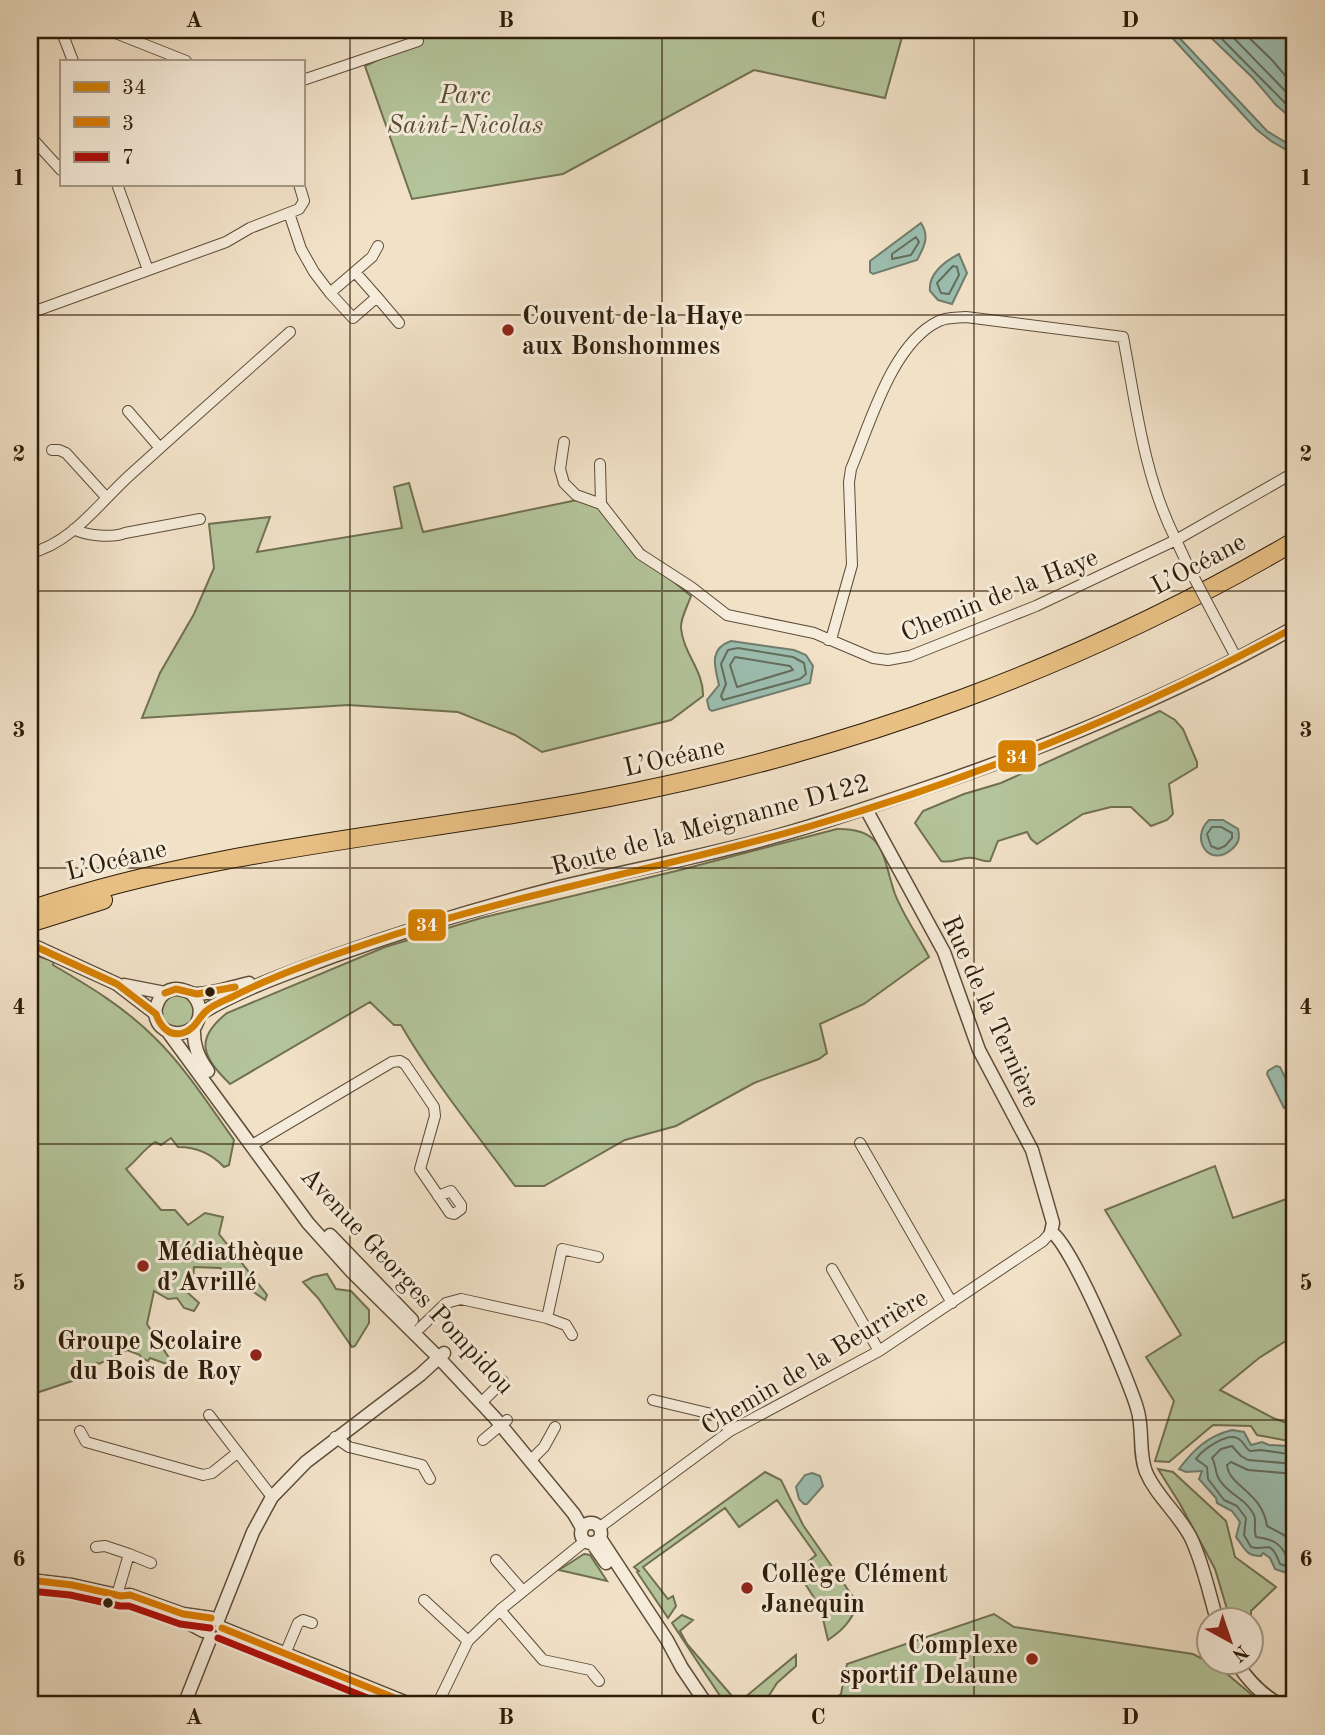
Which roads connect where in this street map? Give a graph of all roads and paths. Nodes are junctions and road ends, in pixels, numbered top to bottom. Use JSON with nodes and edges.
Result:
{"nodes":[{"id":1,"x":61,"y":30,"type":"edge"},
{"id":2,"x":108,"y":30,"type":"edge"},
{"id":3,"x":418,"y":41,"type":"dead end"},
{"id":4,"x":73,"y":60,"type":"edge"},
{"id":5,"x":183,"y":60,"type":"edge"},
{"id":6,"x":304,"y":80,"type":"edge"},
{"id":7,"x":30,"y":136,"type":"edge"},
{"id":8,"x":60,"y":169,"type":"edge"},
{"id":9,"x":118,"y":186,"type":"edge"},
{"id":10,"x":300,"y":186,"type":"edge"},
{"id":11,"x":289,"y":213,"type":"junction"},
{"id":12,"x":378,"y":246,"type":"dead end"},
{"id":13,"x":148,"y":270,"type":"junction"},
{"id":14,"x":355,"y":272,"type":"junction"},
{"id":15,"x":330,"y":293,"type":"junction"},
{"id":16,"x":377,"y":297,"type":"junction"},
{"id":17,"x":30,"y":313,"type":"edge"},
{"id":18,"x":399,"y":323,"type":"dead end"},
{"id":19,"x":290,"y":332,"type":"dead end"},
{"id":20,"x":128,"y":411,"type":"dead end"},
{"id":21,"x":564,"y":442,"type":"dead end"},
{"id":22,"x":160,"y":448,"type":"junction"},
{"id":23,"x":52,"y":450,"type":"dead end"},
{"id":24,"x":600,"y":464,"type":"dead end"},
{"id":25,"x":1295,"y":472,"type":"edge"},
{"id":26,"x":106,"y":497,"type":"junction"},
{"id":27,"x":601,"y":504,"type":"junction"},
{"id":28,"x":200,"y":519,"type":"dead end"},
{"id":29,"x":74,"y":529,"type":"junction"},
{"id":30,"x":1175,"y":540,"type":"junction"},
{"id":31,"x":1295,"y":541,"type":"edge"},
{"id":32,"x":30,"y":553,"type":"edge"},
{"id":33,"x":1295,"y":554,"type":"edge"},
{"id":34,"x":1295,"y":626,"type":"edge"},
{"id":35,"x":828,"y":639,"type":"junction"},
{"id":36,"x":1237,"y":659,"type":"junction"},
{"id":37,"x":866,"y":808,"type":"junction"},
{"id":38,"x":33,"y":915,"type":"edge"},
{"id":39,"x":30,"y":944,"type":"edge"},
{"id":40,"x":282,"y":975,"type":"junction"},
{"id":41,"x":117,"y":984,"type":"junction"},
{"id":42,"x":165,"y":993,"type":"junction"},
{"id":43,"x":191,"y":993,"type":"junction"},
{"id":44,"x":156,"y":1014,"type":"junction"},
{"id":45,"x":200,"y":1014,"type":"junction"},
{"id":46,"x":194,"y":1027,"type":"junction"},
{"id":47,"x":168,"y":1032,"type":"junction"},
{"id":48,"x":257,"y":1142,"type":"junction"},
{"id":49,"x":860,"y":1143,"type":"dead end"},
{"id":50,"x":438,"y":1196,"type":"dead end"},
{"id":51,"x":1051,"y":1232,"type":"junction"},
{"id":52,"x":598,"y":1257,"type":"dead end"},
{"id":53,"x":832,"y":1269,"type":"dead end"},
{"id":54,"x":952,"y":1303,"type":"junction"},
{"id":55,"x":547,"y":1318,"type":"junction"},
{"id":56,"x":420,"y":1328,"type":"junction"},
{"id":57,"x":572,"y":1335,"type":"dead end"},
{"id":58,"x":879,"y":1351,"type":"junction"},
{"id":59,"x":441,"y":1356,"type":"junction"},
{"id":60,"x":503,"y":1381,"type":"dead end"},
{"id":61,"x":653,"y":1400,"type":"dead end"},
{"id":62,"x":484,"y":1401,"type":"junction"},
{"id":63,"x":209,"y":1415,"type":"dead end"},
{"id":64,"x":504,"y":1423,"type":"junction"},
{"id":65,"x":555,"y":1427,"type":"dead end"},
{"id":66,"x":730,"y":1431,"type":"junction"},
{"id":67,"x":80,"y":1432,"type":"dead end"},
{"id":68,"x":335,"y":1437,"type":"junction"},
{"id":69,"x":484,"y":1440,"type":"dead end"},
{"id":70,"x":237,"y":1452,"type":"junction"},
{"id":71,"x":533,"y":1457,"type":"junction"},
{"id":72,"x":430,"y":1479,"type":"dead end"},
{"id":73,"x":272,"y":1497,"type":"junction"},
{"id":74,"x":591,"y":1533,"type":"junction"},
{"id":75,"x":96,"y":1546,"type":"dead end"},
{"id":76,"x":130,"y":1554,"type":"junction"},
{"id":77,"x":496,"y":1560,"type":"dead end"},
{"id":78,"x":152,"y":1563,"type":"dead end"},
{"id":79,"x":30,"y":1580,"type":"edge"},
{"id":80,"x":523,"y":1591,"type":"junction"},
{"id":81,"x":119,"y":1596,"type":"junction"},
{"id":82,"x":424,"y":1600,"type":"dead end"},
{"id":83,"x":1213,"y":1606,"type":"edge"},
{"id":84,"x":500,"y":1610,"type":"junction"},
{"id":85,"x":312,"y":1623,"type":"dead end"},
{"id":86,"x":214,"y":1628,"type":"junction"},
{"id":87,"x":468,"y":1642,"type":"junction"},
{"id":88,"x":285,"y":1654,"type":"junction"},
{"id":89,"x":1247,"y":1676,"type":"edge"},
{"id":90,"x":599,"y":1681,"type":"dead end"},
{"id":91,"x":184,"y":1705,"type":"edge"},
{"id":92,"x":391,"y":1705,"type":"edge"},
{"id":93,"x":412,"y":1705,"type":"edge"},
{"id":94,"x":438,"y":1705,"type":"edge"},
{"id":95,"x":707,"y":1705,"type":"edge"},
{"id":96,"x":1281,"y":1705,"type":"edge"}],
"edges":[{"from":1,"to":4,"type":"street"},
{"from":2,"to":5,"type":"street"},
{"from":3,"to":6,"type":"street"},
{"from":7,"to":8,"type":"street"},
{"from":9,"to":13,"type":"street"},
{"from":10,"to":11,"type":"street"},
{"from":11,"to":13,"type":"street"},
{"from":11,"to":15,"type":"street"},
{"from":12,"to":14,"type":"street"},
{"from":13,"to":17,"type":"street"},
{"from":14,"to":15,"type":"street"},
{"from":14,"to":16,"type":"street"},
{"from":15,"to":16,"type":"street"},
{"from":16,"to":18,"type":"street"},
{"from":19,"to":22,"type":"street"},
{"from":20,"to":22,"type":"street"},
{"from":21,"to":27,"type":"street","name":"Chemin de la Haye"},
{"from":22,"to":26,"type":"street"},
{"from":23,"to":26,"type":"street"},
{"from":24,"to":27,"type":"street"},
{"from":25,"to":30,"type":"street","name":"Chemin de la Haye"},
{"from":26,"to":29,"type":"street"},
{"from":27,"to":35,"type":"street","name":"Chemin de la Haye"},
{"from":28,"to":29,"type":"street"},
{"from":29,"to":32,"type":"street"},
{"from":30,"to":35,"type":"street","name":"Chemin de la Haye"},
{"from":30,"to":35,"type":"street"},
{"from":30,"to":36,"type":"street","bridge":true},
{"from":31,"to":38,"type":"highway","name":"L’Océane"},
{"from":33,"to":38,"type":"highway","name":"L’Océane"},
{"from":34,"to":36,"type":"street","name":"Route de la Meignanne D122"},
{"from":36,"to":37,"type":"street","name":"Route de la Meignanne D122"},
{"from":37,"to":40,"type":"street","name":"Route de la Meignanne D122"},
{"from":37,"to":51,"type":"street","name":"Rue de la Ternière"},
{"from":39,"to":41,"type":"street"},
{"from":40,"to":43,"type":"street"},
{"from":40,"to":45,"type":"street"},
{"from":41,"to":42,"type":"street"},
{"from":41,"to":44,"type":"street"},
{"from":42,"to":43,"type":"street"},
{"from":42,"to":44,"type":"street"},
{"from":43,"to":45,"type":"street"},
{"from":44,"to":47,"type":"street"},
{"from":45,"to":46,"type":"street"},
{"from":46,"to":47,"type":"street"},
{"from":46,"to":48,"type":"street","name":"Avenue Georges Pompidou"},
{"from":47,"to":59,"type":"street","name":"Avenue Georges Pompidou"},
{"from":48,"to":50,"type":"street"},
{"from":48,"to":56,"type":"street","name":"Avenue Georges Pompidou"},
{"from":49,"to":54,"type":"street"},
{"from":51,"to":54,"type":"street","name":"Chemin de la Beurrière"},
{"from":51,"to":83,"type":"street","name":"Rue de la Ternière"},
{"from":52,"to":55,"type":"street"},
{"from":53,"to":58,"type":"street"},
{"from":54,"to":58,"type":"street","name":"Chemin de la Beurrière"},
{"from":55,"to":56,"type":"street"},
{"from":55,"to":57,"type":"street"},
{"from":56,"to":59,"type":"street","name":"Avenue Georges Pompidou"},
{"from":58,"to":66,"type":"street","name":"Chemin de la Beurrière"},
{"from":59,"to":62,"type":"street","name":"Avenue Georges Pompidou"},
{"from":59,"to":68,"type":"street"},
{"from":60,"to":62,"type":"street"},
{"from":61,"to":66,"type":"street"},
{"from":62,"to":64,"type":"street","name":"Avenue Georges Pompidou"},
{"from":63,"to":70,"type":"street"},
{"from":64,"to":69,"type":"street","name":"Avenue Georges Pompidou"},
{"from":64,"to":71,"type":"street","name":"Avenue Georges Pompidou"},
{"from":65,"to":71,"type":"street"},
{"from":66,"to":74,"type":"street","name":"Chemin de la Beurrière"},
{"from":67,"to":70,"type":"street"},
{"from":68,"to":72,"type":"street"},
{"from":68,"to":73,"type":"street"},
{"from":70,"to":73,"type":"street"},
{"from":71,"to":74,"type":"street","name":"Avenue Georges Pompidou"},
{"from":73,"to":86,"type":"street"},
{"from":74,"to":80,"type":"street","name":"Chemin de la Beurrière"},
{"from":74,"to":95,"type":"street","name":"Avenue Georges Pompidou"},
{"from":75,"to":76,"type":"street"},
{"from":76,"to":78,"type":"street"},
{"from":76,"to":81,"type":"street"},
{"from":77,"to":80,"type":"street"},
{"from":79,"to":81,"type":"street"},
{"from":80,"to":84,"type":"street","name":"Chemin de la Beurrière"},
{"from":81,"to":86,"type":"street"},
{"from":82,"to":87,"type":"street"},
{"from":84,"to":87,"type":"street","name":"Chemin de la Beurrière"},
{"from":84,"to":90,"type":"street"},
{"from":85,"to":88,"type":"street"},
{"from":86,"to":88,"type":"street"},
{"from":86,"to":91,"type":"street"},
{"from":86,"to":92,"type":"street"},
{"from":87,"to":94,"type":"street","name":"Chemin de la Beurrière"},
{"from":88,"to":93,"type":"street"},
{"from":89,"to":96,"type":"street"}]}
